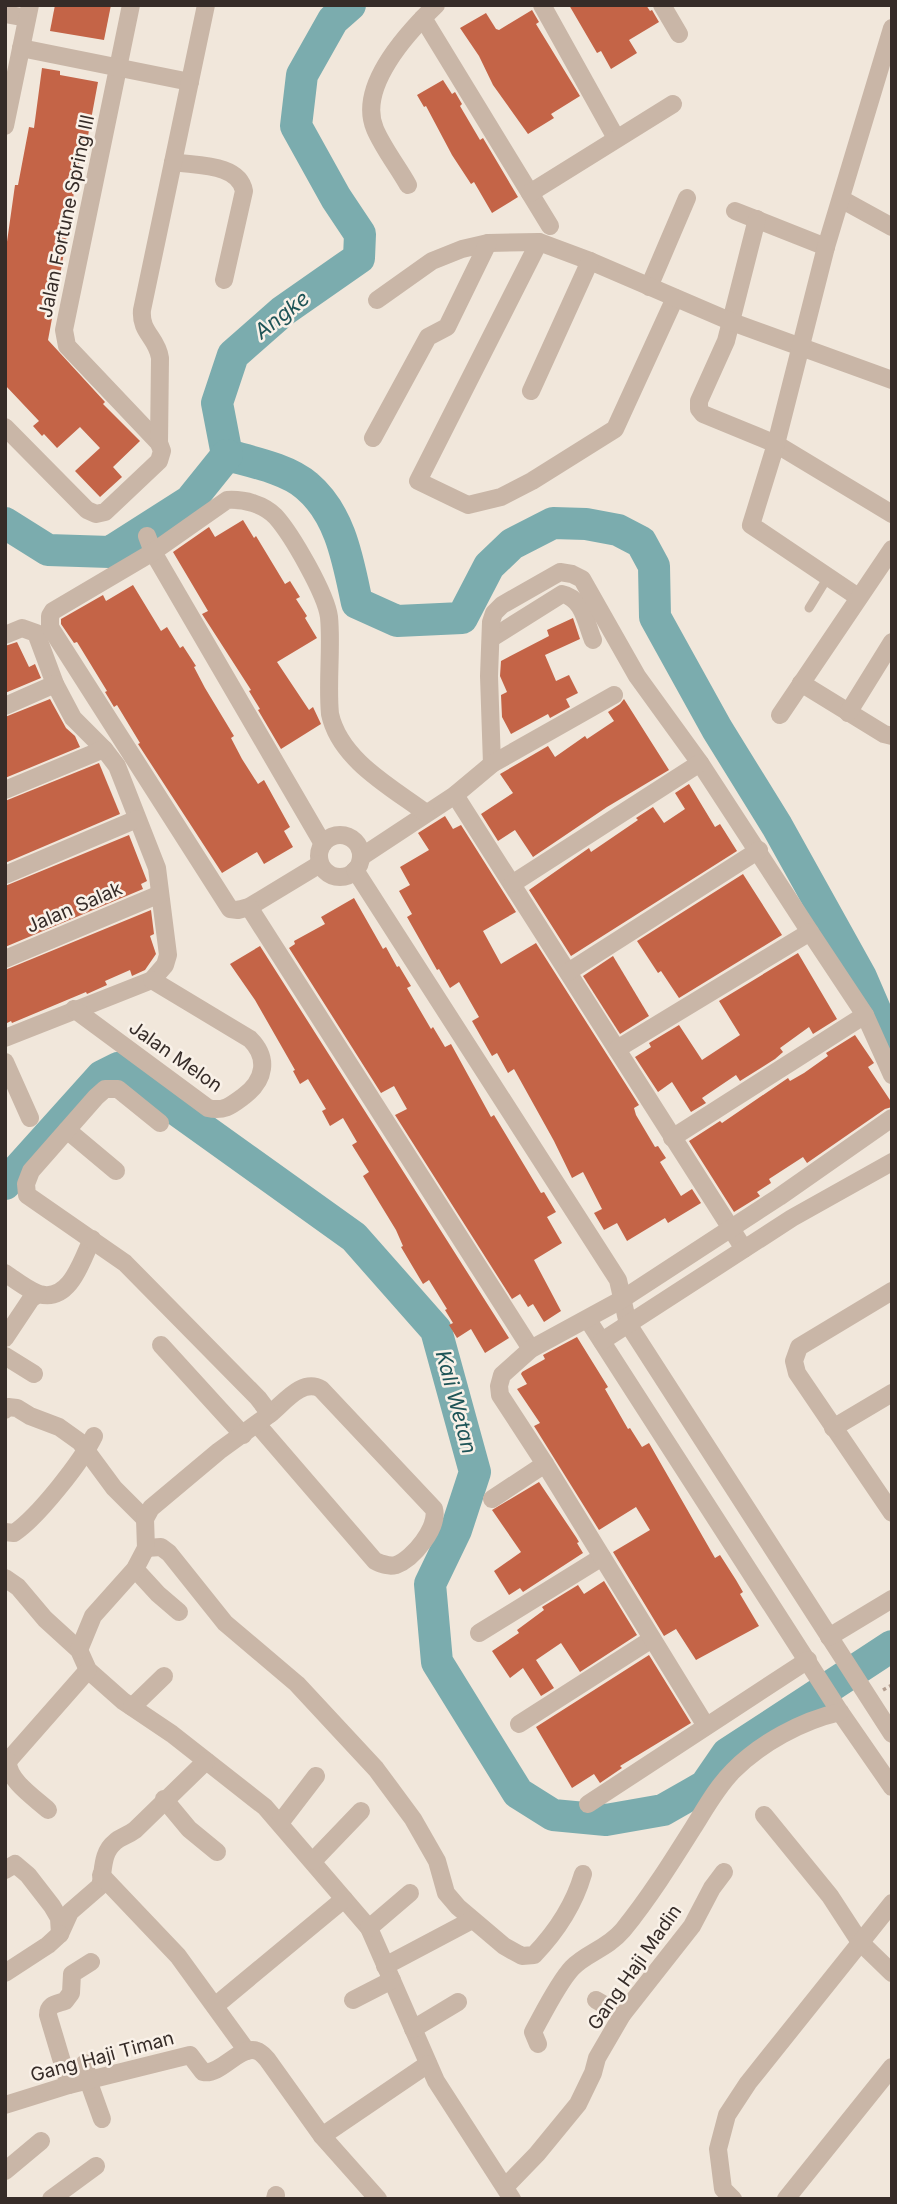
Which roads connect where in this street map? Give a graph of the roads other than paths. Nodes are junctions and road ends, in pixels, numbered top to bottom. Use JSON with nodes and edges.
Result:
{"nodes":[{"id":1,"x":131,"y":5,"type":"edge"},
{"id":2,"x":206,"y":5,"type":"edge"},
{"id":3,"x":542,"y":5,"type":"edge"},
{"id":4,"x":662,"y":5,"type":"edge"},
{"id":5,"x":29,"y":12,"type":"edge"},
{"id":6,"x":429,"y":12,"type":"edge"},
{"id":7,"x":5,"y":13,"type":"edge"},
{"id":8,"x":891,"y":32,"type":"edge"},
{"id":9,"x":679,"y":34,"type":"dead end"},
{"id":10,"x":21,"y":48,"type":"junction"},
{"id":11,"x":118,"y":69,"type":"junction"},
{"id":12,"x":11,"y":71,"type":"edge"},
{"id":13,"x":190,"y":82,"type":"junction"},
{"id":14,"x":673,"y":104,"type":"dead end"},
{"id":15,"x":5,"y":126,"type":"edge"},
{"id":16,"x":616,"y":138,"type":"junction"},
{"id":17,"x":173,"y":162,"type":"junction"},
{"id":18,"x":408,"y":185,"type":"dead end"},
{"id":19,"x":530,"y":193,"type":"junction"},
{"id":20,"x":687,"y":198,"type":"dead end"},
{"id":21,"x":841,"y":199,"type":"junction"},
{"id":22,"x":735,"y":211,"type":"dead end"},
{"id":23,"x":757,"y":219,"type":"junction"},
{"id":24,"x":551,"y":226,"type":"dead end"},
{"id":25,"x":892,"y":227,"type":"edge"},
{"id":26,"x":539,"y":242,"type":"junction"},
{"id":27,"x":488,"y":243,"type":"junction"},
{"id":28,"x":826,"y":247,"type":"junction"},
{"id":29,"x":590,"y":261,"type":"junction"},
{"id":30,"x":224,"y":280,"type":"dead end"},
{"id":31,"x":649,"y":287,"type":"junction"},
{"id":32,"x":675,"y":299,"type":"junction"},
{"id":33,"x":377,"y":300,"type":"dead end"},
{"id":34,"x":732,"y":321,"type":"junction"},
{"id":35,"x":802,"y":347,"type":"junction"},
{"id":36,"x":892,"y":380,"type":"edge"},
{"id":37,"x":531,"y":391,"type":"dead end"},
{"id":38,"x":5,"y":427,"type":"edge"},
{"id":39,"x":373,"y":438,"type":"dead end"},
{"id":40,"x":159,"y":443,"type":"junction"},
{"id":41,"x":776,"y":444,"type":"junction"},
{"id":42,"x":892,"y":514,"type":"edge"},
{"id":43,"x":150,"y":544,"type":"junction"},
{"id":44,"x":892,"y":549,"type":"edge"},
{"id":45,"x":828,"y":577,"type":"junction"},
{"id":46,"x":858,"y":597,"type":"junction"},
{"id":47,"x":809,"y":608,"type":"dead end"},
{"id":48,"x":5,"y":635,"type":"edge"},
{"id":49,"x":492,"y":638,"type":"junction"},
{"id":50,"x":593,"y":640,"type":"dead end"},
{"id":51,"x":892,"y":642,"type":"edge"},
{"id":52,"x":801,"y":683,"type":"junction"},
{"id":53,"x":55,"y":684,"type":"junction"},
{"id":54,"x":614,"y":695,"type":"dead end"},
{"id":55,"x":5,"y":706,"type":"edge"},
{"id":56,"x":848,"y":713,"type":"junction"},
{"id":57,"x":780,"y":715,"type":"dead end"},
{"id":58,"x":892,"y":736,"type":"edge"},
{"id":59,"x":104,"y":749,"type":"junction"},
{"id":60,"x":701,"y":763,"type":"junction"},
{"id":61,"x":492,"y":765,"type":"junction"},
{"id":62,"x":5,"y":790,"type":"edge"},
{"id":63,"x":455,"y":795,"type":"junction"},
{"id":64,"x":426,"y":813,"type":"junction"},
{"id":65,"x":137,"y":818,"type":"junction"},
{"id":66,"x":323,"y":844,"type":"junction"},
{"id":67,"x":759,"y":850,"type":"junction"},
{"id":68,"x":358,"y":863,"type":"junction"},
{"id":69,"x":320,"y":864,"type":"junction"},
{"id":70,"x":5,"y":875,"type":"edge"},
{"id":71,"x":512,"y":884,"type":"junction"},
{"id":72,"x":160,"y":894,"type":"junction"},
{"id":73,"x":249,"y":907,"type":"junction"},
{"id":74,"x":810,"y":932,"type":"junction"},
{"id":75,"x":5,"y":959,"type":"edge"},
{"id":76,"x":568,"y":972,"type":"junction"},
{"id":77,"x":152,"y":980,"type":"junction"},
{"id":78,"x":74,"y":1009,"type":"junction"},
{"id":79,"x":865,"y":1015,"type":"junction"},
{"id":80,"x":5,"y":1038,"type":"edge"},
{"id":81,"x":617,"y":1049,"type":"junction"},
{"id":82,"x":5,"y":1062,"type":"edge"},
{"id":83,"x":892,"y":1075,"type":"edge"},
{"id":84,"x":30,"y":1118,"type":"dead end"},
{"id":85,"x":892,"y":1118,"type":"edge"},
{"id":86,"x":160,"y":1123,"type":"dead end"},
{"id":87,"x":67,"y":1130,"type":"junction"},
{"id":88,"x":672,"y":1138,"type":"junction"},
{"id":89,"x":892,"y":1162,"type":"edge"},
{"id":90,"x":116,"y":1171,"type":"dead end"},
{"id":91,"x":731,"y":1229,"type":"junction"},
{"id":92,"x":92,"y":1239,"type":"junction"},
{"id":93,"x":744,"y":1249,"type":"junction"},
{"id":94,"x":5,"y":1273,"type":"edge"},
{"id":95,"x":892,"y":1291,"type":"edge"},
{"id":96,"x":38,"y":1294,"type":"junction"},
{"id":97,"x":621,"y":1300,"type":"junction"},
{"id":98,"x":588,"y":1320,"type":"junction"},
{"id":99,"x":628,"y":1324,"type":"junction"},
{"id":100,"x":5,"y":1338,"type":"edge"},
{"id":101,"x":602,"y":1341,"type":"junction"},
{"id":102,"x":161,"y":1345,"type":"dead end"},
{"id":103,"x":531,"y":1349,"type":"junction"},
{"id":104,"x":5,"y":1356,"type":"edge"},
{"id":105,"x":34,"y":1374,"type":"dead end"},
{"id":106,"x":892,"y":1393,"type":"edge"},
{"id":107,"x":5,"y":1410,"type":"edge"},
{"id":108,"x":257,"y":1424,"type":"junction"},
{"id":109,"x":834,"y":1428,"type":"junction"},
{"id":110,"x":91,"y":1443,"type":"junction"},
{"id":111,"x":545,"y":1464,"type":"junction"},
{"id":112,"x":492,"y":1499,"type":"dead end"},
{"id":113,"x":889,"y":1502,"type":"edge"},
{"id":114,"x":145,"y":1519,"type":"junction"},
{"id":115,"x":5,"y":1532,"type":"edge"},
{"id":116,"x":146,"y":1548,"type":"junction"},
{"id":117,"x":602,"y":1557,"type":"junction"},
{"id":118,"x":135,"y":1569,"type":"junction"},
{"id":119,"x":5,"y":1578,"type":"edge"},
{"id":120,"x":892,"y":1599,"type":"edge"},
{"id":121,"x":179,"y":1612,"type":"dead end"},
{"id":122,"x":815,"y":1614,"type":"junction"},
{"id":123,"x":790,"y":1632,"type":"junction"},
{"id":124,"x":479,"y":1633,"type":"dead end"},
{"id":125,"x":652,"y":1639,"type":"junction"},
{"id":126,"x":833,"y":1643,"type":"junction"},
{"id":127,"x":79,"y":1650,"type":"junction"},
{"id":128,"x":812,"y":1666,"type":"junction"},
{"id":129,"x":88,"y":1670,"type":"junction"},
{"id":130,"x":164,"y":1676,"type":"dead end"},
{"id":131,"x":132,"y":1707,"type":"junction"},
{"id":132,"x":837,"y":1707,"type":"junction"},
{"id":133,"x":519,"y":1724,"type":"dead end"},
{"id":134,"x":706,"y":1726,"type":"junction"},
{"id":135,"x":892,"y":1734,"type":"edge"},
{"id":136,"x":7,"y":1760,"type":"edge"},
{"id":137,"x":206,"y":1761,"type":"junction"},
{"id":138,"x":316,"y":1776,"type":"dead end"},
{"id":139,"x":892,"y":1787,"type":"edge"},
{"id":140,"x":164,"y":1799,"type":"junction"},
{"id":141,"x":588,"y":1804,"type":"dead end"},
{"id":142,"x":48,"y":1810,"type":"dead end"},
{"id":143,"x":361,"y":1811,"type":"dead end"},
{"id":144,"x":764,"y":1815,"type":"dead end"},
{"id":145,"x":280,"y":1823,"type":"junction"},
{"id":146,"x":217,"y":1853,"type":"dead end"},
{"id":147,"x":313,"y":1861,"type":"junction"},
{"id":148,"x":5,"y":1870,"type":"edge"},
{"id":149,"x":724,"y":1872,"type":"dead end"},
{"id":150,"x":583,"y":1874,"type":"dead end"},
{"id":151,"x":101,"y":1875,"type":"junction"},
{"id":152,"x":410,"y":1893,"type":"dead end"},
{"id":153,"x":344,"y":1899,"type":"junction"},
{"id":154,"x":892,"y":1903,"type":"edge"},
{"id":155,"x":472,"y":1920,"type":"junction"},
{"id":156,"x":63,"y":1927,"type":"junction"},
{"id":157,"x":369,"y":1928,"type":"junction"},
{"id":158,"x":860,"y":1942,"type":"junction"},
{"id":159,"x":91,"y":1962,"type":"dead end"},
{"id":160,"x":5,"y":1973,"type":"edge"},
{"id":161,"x":388,"y":1973,"type":"junction"},
{"id":162,"x":892,"y":1973,"type":"edge"},
{"id":163,"x":353,"y":2000,"type":"dead end"},
{"id":164,"x":596,"y":2000,"type":"dead end"},
{"id":165,"x":458,"y":2002,"type":"dead end"},
{"id":166,"x":215,"y":2006,"type":"junction"},
{"id":167,"x":622,"y":2015,"type":"junction"},
{"id":168,"x":413,"y":2029,"type":"junction"},
{"id":169,"x":538,"y":2044,"type":"dead end"},
{"id":170,"x":247,"y":2051,"type":"junction"},
{"id":171,"x":428,"y":2064,"type":"junction"},
{"id":172,"x":892,"y":2067,"type":"edge"},
{"id":173,"x":86,"y":2071,"type":"junction"},
{"id":174,"x":69,"y":2085,"type":"junction"},
{"id":175,"x":5,"y":2105,"type":"edge"},
{"id":176,"x":102,"y":2119,"type":"dead end"},
{"id":177,"x":321,"y":2136,"type":"junction"},
{"id":178,"x":41,"y":2141,"type":"dead end"},
{"id":179,"x":96,"y":2166,"type":"dead end"},
{"id":180,"x":5,"y":2171,"type":"edge"},
{"id":181,"x":509,"y":2193,"type":"edge"},
{"id":182,"x":368,"y":2196,"type":"edge"},
{"id":183,"x":51,"y":2199,"type":"edge"},
{"id":184,"x":733,"y":2199,"type":"edge"},
{"id":185,"x":786,"y":2199,"type":"edge"}],
"edges":[{"from":1,"to":11,"type":"street","name":"Jalan Fortune Spring III"},
{"from":2,"to":13,"type":"street"},
{"from":3,"to":16,"type":"street"},
{"from":4,"to":9,"type":"street"},
{"from":5,"to":7,"type":"street"},
{"from":5,"to":10,"type":"street"},
{"from":6,"to":18,"type":"street"},
{"from":6,"to":19,"type":"street"},
{"from":8,"to":21,"type":"street"},
{"from":10,"to":11,"type":"street"},
{"from":10,"to":12,"type":"street"},
{"from":11,"to":13,"type":"street"},
{"from":11,"to":40,"type":"street","name":"Jalan Fortune Spring III"},
{"from":12,"to":15,"type":"street"},
{"from":13,"to":17,"type":"street"},
{"from":14,"to":16,"type":"street"},
{"from":16,"to":19,"type":"street"},
{"from":17,"to":30,"type":"street"},
{"from":17,"to":40,"type":"street"},
{"from":19,"to":24,"type":"street"},
{"from":20,"to":31,"type":"street"},
{"from":21,"to":25,"type":"street"},
{"from":21,"to":28,"type":"street"},
{"from":22,"to":23,"type":"street"},
{"from":23,"to":28,"type":"street"},
{"from":23,"to":34,"type":"street"},
{"from":26,"to":27,"type":"street"},
{"from":26,"to":29,"type":"street"},
{"from":26,"to":32,"type":"street"},
{"from":27,"to":33,"type":"street"},
{"from":27,"to":39,"type":"street"},
{"from":28,"to":35,"type":"street"},
{"from":29,"to":31,"type":"street"},
{"from":29,"to":37,"type":"street"},
{"from":31,"to":32,"type":"street"},
{"from":32,"to":34,"type":"street"},
{"from":34,"to":35,"type":"street"},
{"from":34,"to":41,"type":"street"},
{"from":35,"to":36,"type":"street"},
{"from":35,"to":41,"type":"street"},
{"from":38,"to":40,"type":"street"},
{"from":41,"to":42,"type":"street"},
{"from":41,"to":45,"type":"street"},
{"from":43,"to":64,"type":"street"},
{"from":43,"to":66,"type":"street"},
{"from":43,"to":73,"type":"street"},
{"from":44,"to":46,"type":"street"},
{"from":45,"to":46,"type":"street"},
{"from":45,"to":47,"type":"lane"},
{"from":46,"to":52,"type":"street"},
{"from":48,"to":53,"type":"street"},
{"from":49,"to":50,"type":"street"},
{"from":49,"to":60,"type":"street"},
{"from":49,"to":61,"type":"street"},
{"from":51,"to":56,"type":"street"},
{"from":52,"to":56,"type":"street"},
{"from":52,"to":57,"type":"street"},
{"from":53,"to":55,"type":"street"},
{"from":53,"to":59,"type":"street"},
{"from":54,"to":61,"type":"street"},
{"from":56,"to":58,"type":"street"},
{"from":59,"to":62,"type":"street"},
{"from":59,"to":65,"type":"street"},
{"from":60,"to":67,"type":"street"},
{"from":60,"to":71,"type":"street"},
{"from":61,"to":63,"type":"street"},
{"from":63,"to":64,"type":"street"},
{"from":63,"to":71,"type":"street"},
{"from":64,"to":68,"type":"street"},
{"from":65,"to":70,"type":"street"},
{"from":65,"to":72,"type":"street"},
{"from":66,"to":68,"type":"street"},
{"from":66,"to":69,"type":"street"},
{"from":67,"to":74,"type":"street"},
{"from":67,"to":76,"type":"street"},
{"from":68,"to":69,"type":"street"},
{"from":68,"to":97,"type":"street"},
{"from":69,"to":73,"type":"street"},
{"from":71,"to":76,"type":"street"},
{"from":72,"to":75,"type":"street","name":"Jalan Salak"},
{"from":72,"to":77,"type":"street"},
{"from":73,"to":103,"type":"street"},
{"from":74,"to":79,"type":"street"},
{"from":74,"to":81,"type":"street"},
{"from":76,"to":81,"type":"street"},
{"from":77,"to":78,"type":"street"},
{"from":77,"to":78,"type":"street","name":"Jalan Melon"},
{"from":78,"to":80,"type":"street"},
{"from":79,"to":83,"type":"street"},
{"from":79,"to":88,"type":"street"},
{"from":81,"to":88,"type":"street"},
{"from":82,"to":84,"type":"street"},
{"from":85,"to":91,"type":"street"},
{"from":86,"to":87,"type":"street"},
{"from":87,"to":90,"type":"street"},
{"from":87,"to":92,"type":"street"},
{"from":88,"to":91,"type":"street"},
{"from":89,"to":93,"type":"street"},
{"from":91,"to":93,"type":"street"},
{"from":91,"to":97,"type":"street"},
{"from":92,"to":96,"type":"street"},
{"from":92,"to":108,"type":"street"},
{"from":93,"to":99,"type":"street"},
{"from":94,"to":96,"type":"street"},
{"from":95,"to":109,"type":"street"},
{"from":96,"to":100,"type":"street"},
{"from":97,"to":98,"type":"street"},
{"from":97,"to":99,"type":"street"},
{"from":98,"to":101,"type":"street"},
{"from":98,"to":103,"type":"street"},
{"from":99,"to":101,"type":"street"},
{"from":99,"to":122,"type":"street"},
{"from":101,"to":123,"type":"street"},
{"from":102,"to":108,"type":"street"},
{"from":103,"to":111,"type":"street"},
{"from":104,"to":105,"type":"street"},
{"from":106,"to":109,"type":"street"},
{"from":107,"to":110,"type":"street"},
{"from":108,"to":108,"type":"street"},
{"from":108,"to":114,"type":"street"},
{"from":109,"to":113,"type":"street"},
{"from":110,"to":114,"type":"street"},
{"from":110,"to":115,"type":"street"},
{"from":111,"to":112,"type":"street"},
{"from":111,"to":117,"type":"street"},
{"from":114,"to":116,"type":"street"},
{"from":116,"to":118,"type":"street"},
{"from":116,"to":155,"type":"street"},
{"from":117,"to":124,"type":"street"},
{"from":117,"to":125,"type":"street"},
{"from":118,"to":121,"type":"street"},
{"from":118,"to":127,"type":"street"},
{"from":119,"to":127,"type":"street"},
{"from":120,"to":126,"type":"street"},
{"from":122,"to":123,"type":"street"},
{"from":122,"to":126,"type":"street"},
{"from":123,"to":128,"type":"street"},
{"from":125,"to":133,"type":"street"},
{"from":125,"to":134,"type":"street"},
{"from":126,"to":135,"type":"street"},
{"from":127,"to":129,"type":"street"},
{"from":128,"to":132,"type":"street"},
{"from":128,"to":134,"type":"street"},
{"from":129,"to":131,"type":"street"},
{"from":129,"to":136,"type":"street"},
{"from":130,"to":131,"type":"street"},
{"from":131,"to":137,"type":"street"},
{"from":132,"to":139,"type":"street"},
{"from":132,"to":169,"type":"street"},
{"from":134,"to":141,"type":"street"},
{"from":136,"to":142,"type":"street"},
{"from":137,"to":140,"type":"street"},
{"from":137,"to":145,"type":"street"},
{"from":138,"to":145,"type":"street"},
{"from":140,"to":146,"type":"street"},
{"from":140,"to":151,"type":"street"},
{"from":143,"to":147,"type":"street"},
{"from":144,"to":158,"type":"street"},
{"from":145,"to":147,"type":"street"},
{"from":147,"to":153,"type":"street"},
{"from":148,"to":156,"type":"street"},
{"from":149,"to":167,"type":"street","name":"Gang Haji Madin"},
{"from":150,"to":155,"type":"street"},
{"from":151,"to":156,"type":"street"},
{"from":151,"to":166,"type":"street"},
{"from":152,"to":157,"type":"street"},
{"from":153,"to":157,"type":"street"},
{"from":153,"to":166,"type":"street"},
{"from":154,"to":158,"type":"street"},
{"from":155,"to":161,"type":"street"},
{"from":156,"to":160,"type":"street"},
{"from":157,"to":161,"type":"street"},
{"from":158,"to":162,"type":"street"},
{"from":158,"to":184,"type":"street"},
{"from":159,"to":174,"type":"street"},
{"from":161,"to":163,"type":"street"},
{"from":161,"to":168,"type":"street"},
{"from":164,"to":167,"type":"street"},
{"from":165,"to":168,"type":"street"},
{"from":166,"to":170,"type":"street"},
{"from":167,"to":181,"type":"street","name":"Gang Haji Madin"},
{"from":168,"to":171,"type":"street"},
{"from":170,"to":173,"type":"street","name":"Gang Haji Timan"},
{"from":170,"to":177,"type":"street"},
{"from":171,"to":177,"type":"street"},
{"from":171,"to":181,"type":"street"},
{"from":172,"to":185,"type":"street"},
{"from":173,"to":174,"type":"street","name":"Gang Haji Timan"},
{"from":173,"to":176,"type":"street"},
{"from":174,"to":175,"type":"street","name":"Gang Haji Timan"},
{"from":177,"to":182,"type":"street"},
{"from":178,"to":180,"type":"street"},
{"from":179,"to":183,"type":"street"}]}
